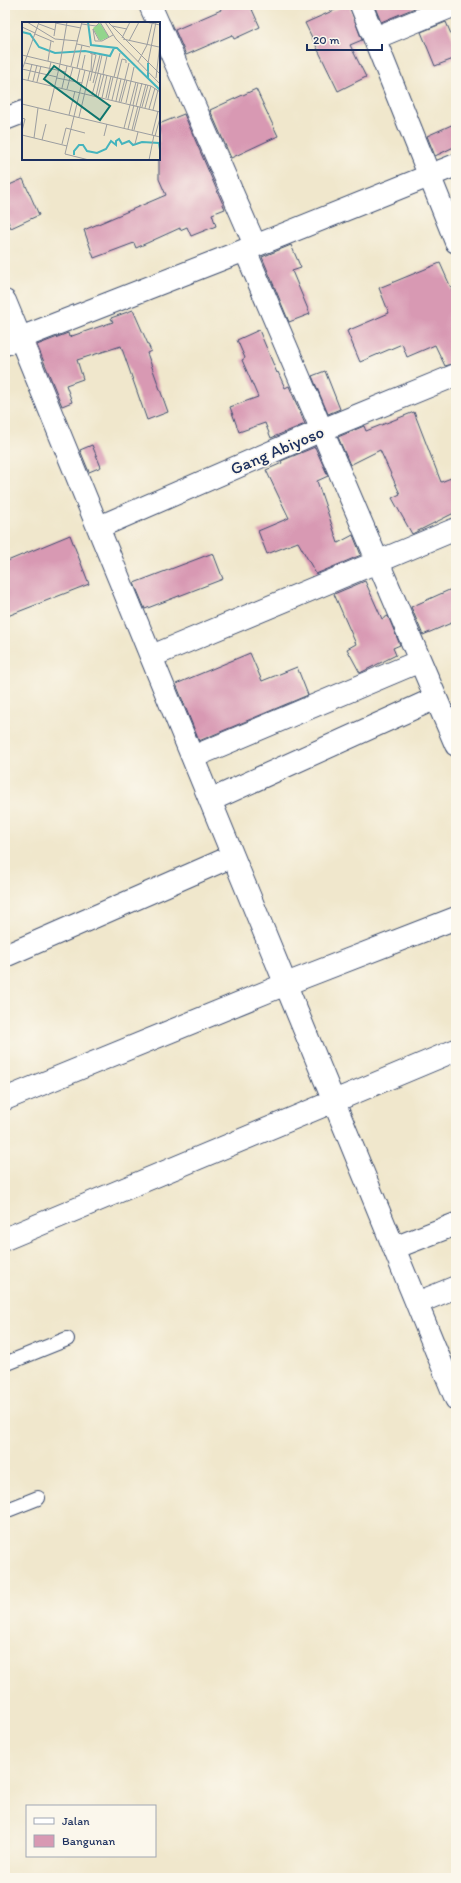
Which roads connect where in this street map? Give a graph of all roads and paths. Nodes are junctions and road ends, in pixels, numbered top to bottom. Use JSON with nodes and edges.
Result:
{"nodes":[{"id":1,"x":150,"y":5,"type":"edge"},
{"id":2,"x":361,"y":5,"type":"edge"},
{"id":3,"x":455,"y":5,"type":"edge"},
{"id":4,"x":158,"y":22,"type":"edge"},
{"id":5,"x":160,"y":29,"type":"edge"},
{"id":6,"x":375,"y":38,"type":"junction"},
{"id":7,"x":165,"y":55,"type":"edge"},
{"id":8,"x":22,"y":112,"type":"edge"},
{"id":9,"x":5,"y":119,"type":"edge"},
{"id":10,"x":456,"y":165,"type":"edge"},
{"id":11,"x":430,"y":176,"type":"junction"},
{"id":12,"x":456,"y":242,"type":"edge"},
{"id":13,"x":250,"y":248,"type":"junction"},
{"id":14,"x":5,"y":301,"type":"edge"},
{"id":15,"x":13,"y":340,"type":"edge"},
{"id":16,"x":456,"y":375,"type":"edge"},
{"id":17,"x":322,"y":430,"type":"junction"},
{"id":18,"x":99,"y":527,"type":"junction"},
{"id":19,"x":456,"y":529,"type":"edge"},
{"id":20,"x":378,"y":562,"type":"junction"},
{"id":21,"x":152,"y":656,"type":"junction"},
{"id":22,"x":420,"y":661,"type":"junction"},
{"id":23,"x":436,"y":698,"type":"junction"},
{"id":24,"x":456,"y":745,"type":"edge"},
{"id":25,"x":193,"y":757,"type":"junction"},
{"id":26,"x":211,"y":800,"type":"junction"},
{"id":27,"x":234,"y":856,"type":"junction"},
{"id":28,"x":456,"y":918,"type":"edge"},
{"id":29,"x":5,"y":956,"type":"edge"},
{"id":30,"x":286,"y":984,"type":"junction"},
{"id":31,"x":456,"y":1050,"type":"edge"},
{"id":32,"x":5,"y":1099,"type":"edge"},
{"id":33,"x":334,"y":1101,"type":"junction"},
{"id":34,"x":456,"y":1224,"type":"edge"},
{"id":35,"x":5,"y":1239,"type":"edge"},
{"id":36,"x":394,"y":1248,"type":"junction"},
{"id":37,"x":456,"y":1288,"type":"edge"},
{"id":38,"x":417,"y":1303,"type":"junction"},
{"id":39,"x":67,"y":1339,"type":"dead end"},
{"id":40,"x":5,"y":1364,"type":"edge"},
{"id":41,"x":456,"y":1399,"type":"edge"},
{"id":42,"x":38,"y":1498,"type":"dead end"},
{"id":43,"x":5,"y":1511,"type":"edge"}],
"edges":[{"from":1,"to":4,"type":"street"},
{"from":2,"to":6,"type":"street"},
{"from":3,"to":6,"type":"street"},
{"from":5,"to":7,"type":"street"},
{"from":6,"to":11,"type":"street"},
{"from":7,"to":13,"type":"street"},
{"from":8,"to":9,"type":"street"},
{"from":10,"to":11,"type":"street"},
{"from":11,"to":12,"type":"street"},
{"from":11,"to":13,"type":"street"},
{"from":13,"to":15,"type":"street"},
{"from":13,"to":17,"type":"street"},
{"from":14,"to":15,"type":"street"},
{"from":15,"to":18,"type":"street"},
{"from":16,"to":17,"type":"street","name":"Gang Abiyoso"},
{"from":17,"to":18,"type":"street","name":"Gang Abiyoso"},
{"from":17,"to":20,"type":"street"},
{"from":18,"to":21,"type":"street"},
{"from":19,"to":20,"type":"street"},
{"from":20,"to":21,"type":"street"},
{"from":20,"to":22,"type":"street"},
{"from":21,"to":25,"type":"street"},
{"from":22,"to":23,"type":"street"},
{"from":22,"to":25,"type":"street"},
{"from":23,"to":24,"type":"street"},
{"from":23,"to":26,"type":"street"},
{"from":25,"to":26,"type":"street"},
{"from":26,"to":27,"type":"street"},
{"from":27,"to":29,"type":"street"},
{"from":27,"to":30,"type":"street"},
{"from":28,"to":30,"type":"street"},
{"from":30,"to":32,"type":"street"},
{"from":30,"to":33,"type":"street"},
{"from":31,"to":33,"type":"street"},
{"from":33,"to":35,"type":"street"},
{"from":33,"to":36,"type":"street"},
{"from":34,"to":36,"type":"street"},
{"from":36,"to":38,"type":"street"},
{"from":37,"to":38,"type":"street"},
{"from":38,"to":41,"type":"street"},
{"from":39,"to":40,"type":"lane"},
{"from":42,"to":43,"type":"lane"}]}
